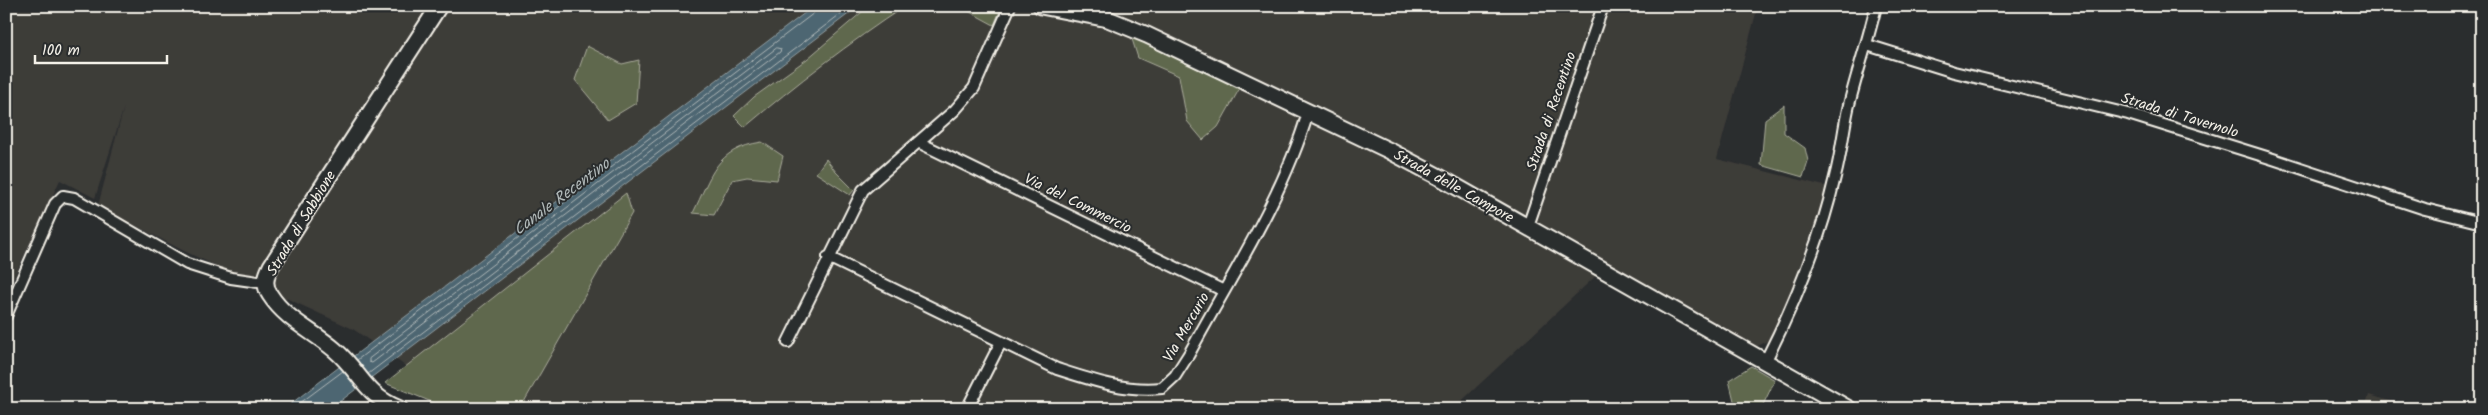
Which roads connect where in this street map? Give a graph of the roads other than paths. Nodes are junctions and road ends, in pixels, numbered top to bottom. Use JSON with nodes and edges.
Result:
{"nodes":[{"id":1,"x":439,"y":6,"type":"edge"},
{"id":2,"x":1010,"y":6,"type":"edge"},
{"id":3,"x":1041,"y":6,"type":"edge"},
{"id":4,"x":1603,"y":6,"type":"edge"},
{"id":5,"x":1876,"y":6,"type":"edge"},
{"id":6,"x":1867,"y":45,"type":"junction"},
{"id":7,"x":1308,"y":113,"type":"junction"},
{"id":8,"x":918,"y":142,"type":"junction"},
{"id":9,"x":2482,"y":223,"type":"edge"},
{"id":10,"x":1528,"y":226,"type":"junction"},
{"id":11,"x":828,"y":257,"type":"junction"},
{"id":12,"x":266,"y":284,"type":"junction"},
{"id":13,"x":1224,"y":291,"type":"junction"},
{"id":14,"x":6,"y":316,"type":"edge"},
{"id":15,"x":788,"y":342,"type":"dead end"},
{"id":16,"x":1001,"y":342,"type":"junction"},
{"id":17,"x":1765,"y":362,"type":"junction"},
{"id":18,"x":400,"y":409,"type":"edge"},
{"id":19,"x":967,"y":409,"type":"edge"},
{"id":20,"x":1849,"y":409,"type":"edge"}],
"edges":[{"from":1,"to":12,"type":"street","name":"Strada di Sabbione"},
{"from":2,"to":8,"type":"street"},
{"from":3,"to":7,"type":"street","name":"Strada delle Campore"},
{"from":4,"to":10,"type":"street","name":"Strada di Recentino"},
{"from":5,"to":6,"type":"street"},
{"from":6,"to":9,"type":"street","name":"Strada di Tavernolo"},
{"from":6,"to":17,"type":"street"},
{"from":7,"to":10,"type":"street","name":"Strada delle Campore"},
{"from":7,"to":13,"type":"street","name":"Via Mercurio"},
{"from":8,"to":11,"type":"street"},
{"from":8,"to":13,"type":"street","name":"Via del Commercio"},
{"from":10,"to":17,"type":"street","name":"Strada delle Campore"},
{"from":11,"to":15,"type":"street"},
{"from":11,"to":16,"type":"street","name":"Via Mercurio"},
{"from":12,"to":14,"type":"street"},
{"from":12,"to":18,"type":"street","name":"Strada di Sabbione"},
{"from":13,"to":16,"type":"street","name":"Via Mercurio"},
{"from":16,"to":19,"type":"street"},
{"from":17,"to":20,"type":"street","name":"Strada delle Campore"}]}
